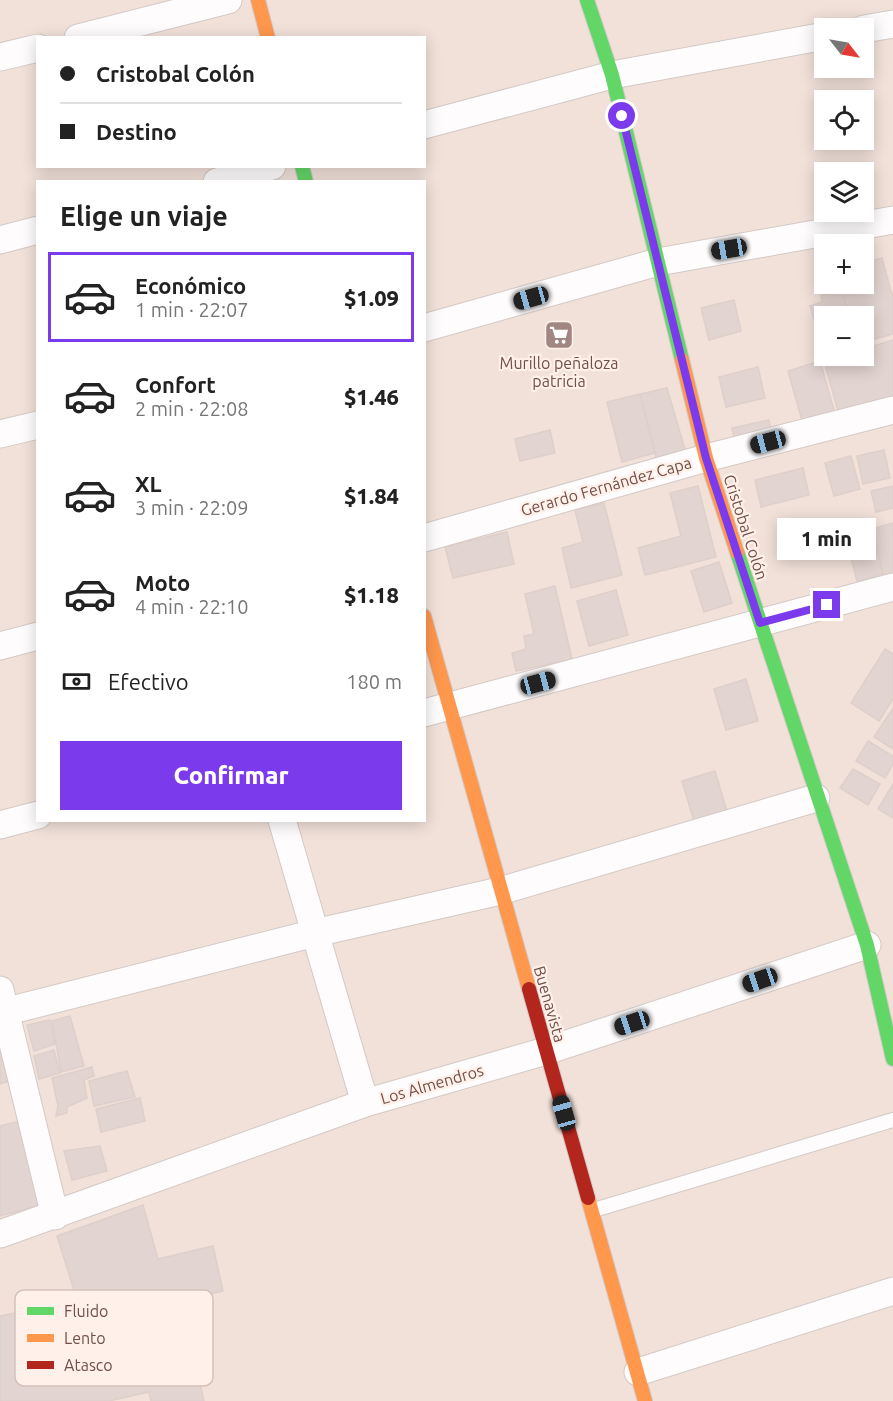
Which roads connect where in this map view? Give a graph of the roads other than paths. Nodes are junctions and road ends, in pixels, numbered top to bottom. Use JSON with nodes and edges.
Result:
{"nodes":[{"id":1,"x":228,"y":0,"type":"edge"},
{"id":2,"x":258,"y":0,"type":"edge"},
{"id":3,"x":587,"y":0,"type":"edge"},
{"id":4,"x":893,"y":24,"type":"edge"},
{"id":5,"x":874,"y":27,"type":"edge"},
{"id":6,"x":86,"y":36,"type":"edge"},
{"id":7,"x":267,"y":36,"type":"edge"},
{"id":8,"x":814,"y":38,"type":"edge"},
{"id":9,"x":36,"y":48,"type":"edge"},
{"id":10,"x":0,"y":57,"type":"edge"},
{"id":11,"x":612,"y":75,"type":"junction"},
{"id":12,"x":426,"y":124,"type":"edge"},
{"id":13,"x":265,"y":168,"type":"edge"},
{"id":14,"x":224,"y":180,"type":"edge"},
{"id":15,"x":893,"y":220,"type":"edge"},
{"id":16,"x":36,"y":231,"type":"edge"},
{"id":17,"x":0,"y":240,"type":"edge"},
{"id":18,"x":658,"y":262,"type":"junction"},
{"id":19,"x":426,"y":327,"type":"edge"},
{"id":20,"x":893,"y":410,"type":"edge"},
{"id":21,"x":36,"y":425,"type":"edge"},
{"id":22,"x":0,"y":434,"type":"edge"},
{"id":23,"x":706,"y":458,"type":"junction"},
{"id":24,"x":426,"y":537,"type":"edge"},
{"id":25,"x":893,"y":587,"type":"edge"},
{"id":26,"x":760,"y":623,"type":"junction"},
{"id":27,"x":426,"y":632,"type":"edge"},
{"id":28,"x":36,"y":637,"type":"edge"},
{"id":29,"x":0,"y":646,"type":"edge"},
{"id":30,"x":436,"y":710,"type":"edge"},
{"id":31,"x":816,"y":798,"type":"junction"},
{"id":32,"x":36,"y":816,"type":"edge"},
{"id":33,"x":283,"y":822,"type":"edge"},
{"id":34,"x":0,"y":825,"type":"edge"},
{"id":35,"x":500,"y":891,"type":"junction"},
{"id":36,"x":315,"y":933,"type":"junction"},
{"id":37,"x":867,"y":945,"type":"junction"},
{"id":38,"x":2,"y":1005,"type":"edge"},
{"id":39,"x":546,"y":1051,"type":"junction"},
{"id":40,"x":893,"y":1059,"type":"edge"},
{"id":41,"x":365,"y":1103,"type":"junction"},
{"id":42,"x":893,"y":1120,"type":"edge"},
{"id":43,"x":594,"y":1210,"type":"junction"},
{"id":44,"x":55,"y":1216,"type":"junction"},
{"id":45,"x":0,"y":1234,"type":"edge"},
{"id":46,"x":893,"y":1291,"type":"edge"},
{"id":47,"x":638,"y":1372,"type":"junction"},
{"id":48,"x":645,"y":1401,"type":"edge"}],
"edges":[{"from":1,"to":6,"type":"street"},
{"from":2,"to":7,"type":"street"},
{"from":3,"to":11,"type":"street","name":"Cristobal Colón"},
{"from":4,"to":5,"type":"street"},
{"from":8,"to":11,"type":"street"},
{"from":9,"to":10,"type":"street"},
{"from":11,"to":12,"type":"street"},
{"from":11,"to":18,"type":"street","name":"Cristobal Colón"},
{"from":13,"to":14,"type":"street"},
{"from":15,"to":18,"type":"street"},
{"from":16,"to":17,"type":"street"},
{"from":18,"to":19,"type":"street"},
{"from":18,"to":23,"type":"street","name":"Cristobal Colón"},
{"from":20,"to":23,"type":"street","name":"Gerardo Fernández Capa"},
{"from":21,"to":22,"type":"street"},
{"from":23,"to":24,"type":"street","name":"Gerardo Fernández Capa"},
{"from":23,"to":26,"type":"street","name":"Cristobal Colón"},
{"from":25,"to":26,"type":"street"},
{"from":26,"to":30,"type":"street"},
{"from":26,"to":31,"type":"street","name":"Cristobal Colón"},
{"from":27,"to":30,"type":"street","name":"Buenavista"},
{"from":28,"to":29,"type":"street"},
{"from":30,"to":35,"type":"street","name":"Buenavista"},
{"from":31,"to":35,"type":"street"},
{"from":31,"to":37,"type":"street","name":"Cristobal Colón"},
{"from":32,"to":34,"type":"street"},
{"from":33,"to":36,"type":"street"},
{"from":35,"to":36,"type":"street"},
{"from":35,"to":39,"type":"street","name":"Buenavista"},
{"from":36,"to":38,"type":"street"},
{"from":36,"to":41,"type":"street"},
{"from":37,"to":39,"type":"street","name":"Los Almendros"},
{"from":37,"to":40,"type":"street","name":"Cristobal Colón"},
{"from":38,"to":44,"type":"street"},
{"from":39,"to":41,"type":"street","name":"Los Almendros"},
{"from":39,"to":43,"type":"street","name":"Buenavista"},
{"from":41,"to":44,"type":"street","name":"Los Almendros"},
{"from":42,"to":43,"type":"lane"},
{"from":43,"to":47,"type":"street","name":"Buenavista"},
{"from":44,"to":45,"type":"street","name":"Los Almendros"},
{"from":46,"to":47,"type":"street"},
{"from":47,"to":48,"type":"street","name":"Buenavista"}]}
